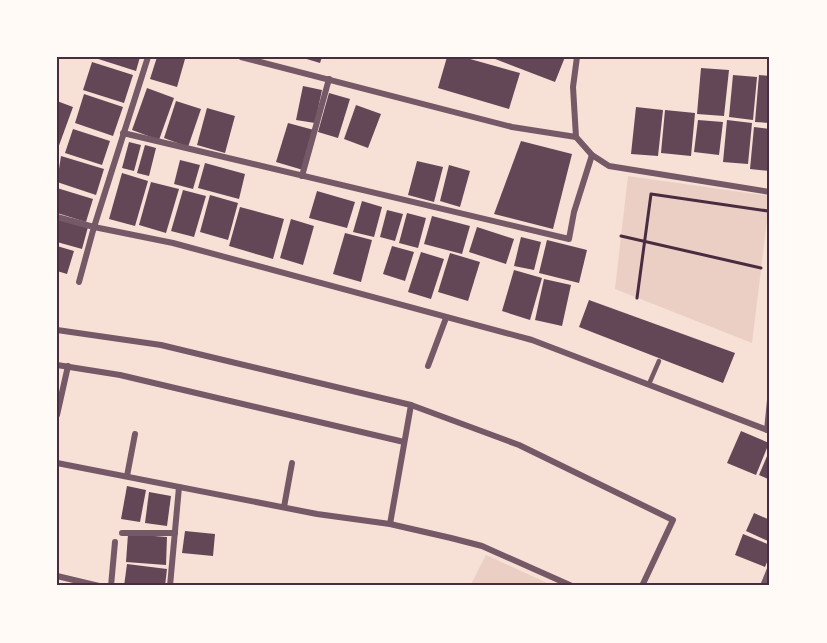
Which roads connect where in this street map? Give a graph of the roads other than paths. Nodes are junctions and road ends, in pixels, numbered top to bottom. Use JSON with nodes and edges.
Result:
{"nodes":[{"id":1,"x":148,"y":57,"type":"edge"},
{"id":2,"x":241,"y":57,"type":"edge"},
{"id":3,"x":577,"y":57,"type":"edge"},
{"id":4,"x":329,"y":80,"type":"junction"},
{"id":5,"x":123,"y":133,"type":"junction"},
{"id":6,"x":576,"y":137,"type":"junction"},
{"id":7,"x":592,"y":155,"type":"junction"},
{"id":8,"x":302,"y":176,"type":"junction"},
{"id":9,"x":770,"y":192,"type":"edge"},
{"id":10,"x":57,"y":217,"type":"edge"},
{"id":11,"x":94,"y":227,"type":"junction"},
{"id":12,"x":79,"y":282,"type":"dead end"},
{"id":13,"x":446,"y":318,"type":"junction"},
{"id":14,"x":57,"y":330,"type":"edge"},
{"id":15,"x":659,"y":361,"type":"dead end"},
{"id":16,"x":57,"y":365,"type":"edge"},
{"id":17,"x":68,"y":366,"type":"junction"},
{"id":18,"x":428,"y":366,"type":"dead end"},
{"id":19,"x":649,"y":384,"type":"junction"},
{"id":20,"x":770,"y":400,"type":"edge"},
{"id":21,"x":411,"y":405,"type":"junction"},
{"id":22,"x":57,"y":415,"type":"edge"},
{"id":23,"x":769,"y":431,"type":"edge"},
{"id":24,"x":135,"y":434,"type":"dead end"},
{"id":25,"x":404,"y":442,"type":"junction"},
{"id":26,"x":57,"y":463,"type":"edge"},
{"id":27,"x":292,"y":463,"type":"dead end"},
{"id":28,"x":127,"y":476,"type":"junction"},
{"id":29,"x":179,"y":487,"type":"junction"},
{"id":30,"x":285,"y":507,"type":"junction"},
{"id":31,"x":390,"y":524,"type":"junction"},
{"id":32,"x":175,"y":532,"type":"junction"},
{"id":33,"x":122,"y":533,"type":"dead end"},
{"id":34,"x":116,"y":542,"type":"dead end"},
{"id":35,"x":770,"y":568,"type":"edge"},
{"id":36,"x":57,"y":576,"type":"edge"},
{"id":37,"x":99,"y":586,"type":"edge"},
{"id":38,"x":111,"y":586,"type":"edge"},
{"id":39,"x":170,"y":586,"type":"edge"},
{"id":40,"x":572,"y":586,"type":"edge"},
{"id":41,"x":642,"y":586,"type":"edge"},
{"id":42,"x":764,"y":586,"type":"edge"}],
"edges":[{"from":1,"to":5,"type":"street"},
{"from":2,"to":4,"type":"street"},
{"from":3,"to":6,"type":"street"},
{"from":4,"to":6,"type":"street"},
{"from":4,"to":8,"type":"street"},
{"from":5,"to":8,"type":"street"},
{"from":5,"to":11,"type":"street"},
{"from":6,"to":7,"type":"street"},
{"from":7,"to":8,"type":"street"},
{"from":7,"to":9,"type":"street"},
{"from":10,"to":11,"type":"street"},
{"from":11,"to":12,"type":"street"},
{"from":11,"to":13,"type":"street"},
{"from":13,"to":18,"type":"street"},
{"from":13,"to":19,"type":"street"},
{"from":14,"to":21,"type":"street"},
{"from":15,"to":19,"type":"lane"},
{"from":16,"to":17,"type":"street"},
{"from":17,"to":22,"type":"street"},
{"from":17,"to":25,"type":"street"},
{"from":19,"to":23,"type":"street"},
{"from":20,"to":23,"type":"street"},
{"from":21,"to":25,"type":"street"},
{"from":21,"to":41,"type":"street"},
{"from":24,"to":28,"type":"street"},
{"from":25,"to":31,"type":"street"},
{"from":26,"to":28,"type":"street"},
{"from":27,"to":30,"type":"street"},
{"from":28,"to":29,"type":"street"},
{"from":29,"to":30,"type":"street"},
{"from":29,"to":32,"type":"street"},
{"from":30,"to":31,"type":"street"},
{"from":31,"to":40,"type":"street"},
{"from":32,"to":33,"type":"street"},
{"from":32,"to":39,"type":"street"},
{"from":34,"to":38,"type":"street"},
{"from":35,"to":42,"type":"street"},
{"from":36,"to":37,"type":"street"}]}
